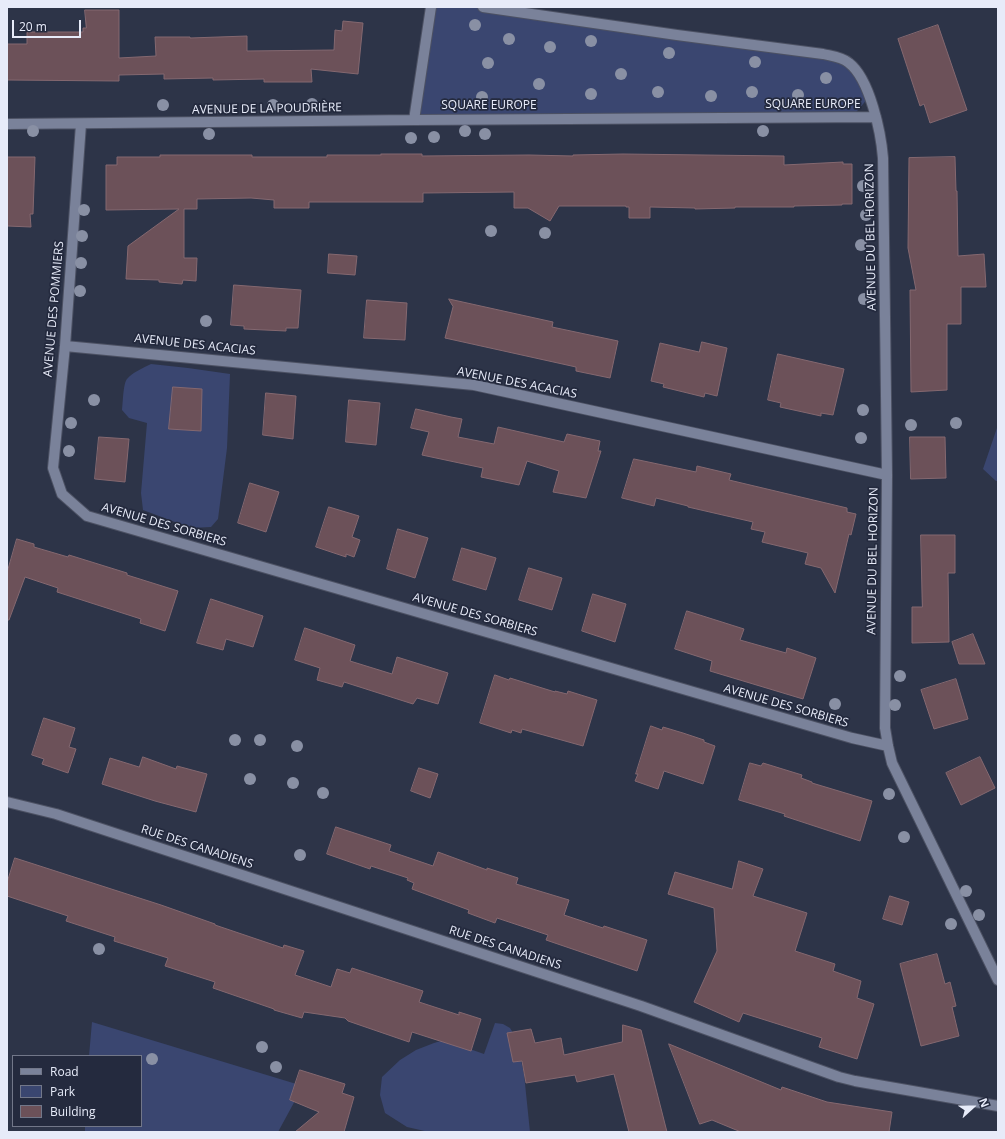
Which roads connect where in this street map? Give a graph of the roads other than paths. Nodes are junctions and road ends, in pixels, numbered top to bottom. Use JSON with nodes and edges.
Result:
{"nodes":[{"id":1,"x":430,"y":7,"type":"edge"},
{"id":2,"x":483,"y":7,"type":"edge"},
{"id":3,"x":876,"y":117,"type":"junction"},
{"id":4,"x":414,"y":120,"type":"junction"},
{"id":5,"x":7,"y":124,"type":"edge"},
{"id":6,"x":81,"y":124,"type":"junction"},
{"id":7,"x":65,"y":346,"type":"junction"},
{"id":8,"x":887,"y":475,"type":"junction"},
{"id":9,"x":62,"y":494,"type":"joint"},
{"id":10,"x":888,"y":746,"type":"junction"},
{"id":11,"x":7,"y":802,"type":"edge"},
{"id":12,"x":998,"y":980,"type":"edge"},
{"id":13,"x":998,"y":1106,"type":"edge"}],
"edges":[{"from":1,"to":4,"type":"street"},
{"from":2,"to":3,"type":"street","name":"SQUARE EUROPE"},
{"from":3,"to":4,"type":"street","name":"SQUARE EUROPE"},
{"from":3,"to":8,"type":"street","name":"AVENUE DU BEL HORIZON"},
{"from":4,"to":6,"type":"street","name":"AVENUE DE LA POUDRIÈRE"},
{"from":5,"to":6,"type":"street","name":"AVENUE DE LA POUDRIÈRE"},
{"from":6,"to":7,"type":"street","name":"AVENUE DES POMMIERS"},
{"from":7,"to":8,"type":"street","name":"AVENUE DES ACACIAS"},
{"from":7,"to":9,"type":"street","name":"AVENUE DES POMMIERS"},
{"from":8,"to":10,"type":"street","name":"AVENUE DU BEL HORIZON"},
{"from":9,"to":10,"type":"street","name":"AVENUE DES SORBIERS"},
{"from":10,"to":12,"type":"street","name":"AVENUE DU BEL HORIZON"},
{"from":11,"to":13,"type":"street","name":"RUE DES CANADIENS"}]}
